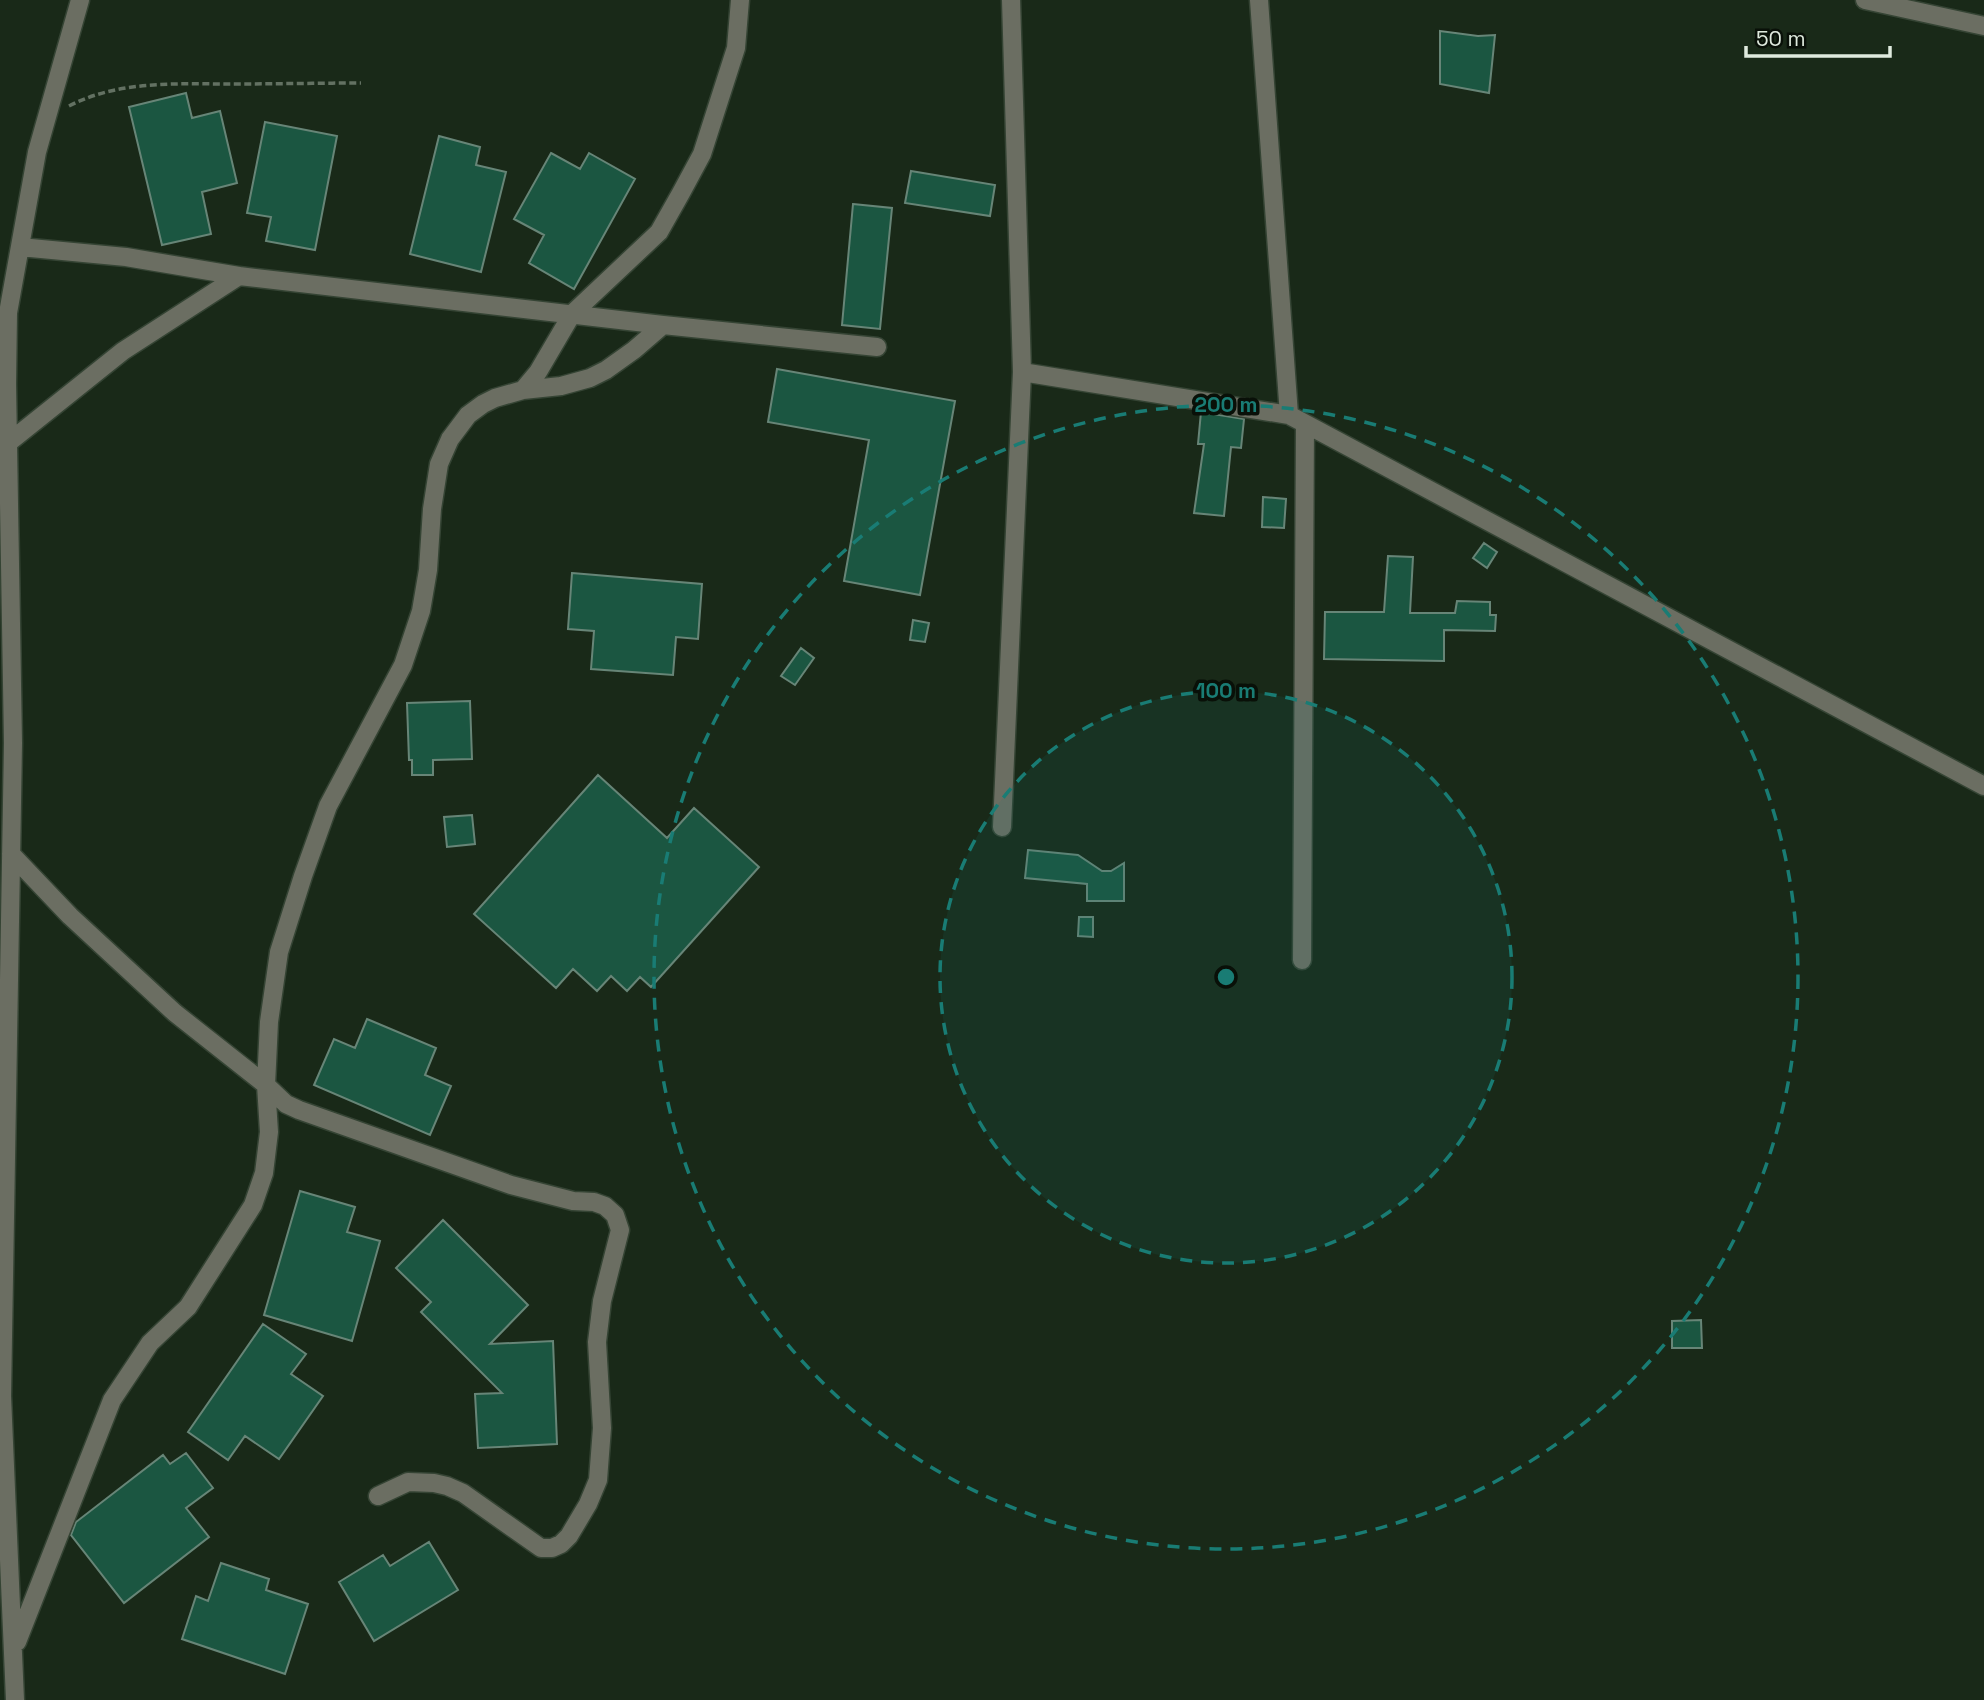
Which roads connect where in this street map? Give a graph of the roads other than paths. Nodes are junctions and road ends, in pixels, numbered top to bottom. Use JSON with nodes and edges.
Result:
{"nodes":[{"id":1,"x":80,"y":0,"type":"edge"},
{"id":2,"x":740,"y":0,"type":"edge"},
{"id":3,"x":1010,"y":0,"type":"edge"},
{"id":4,"x":1259,"y":0,"type":"edge"},
{"id":5,"x":1876,"y":1,"type":"edge"},
{"id":6,"x":1984,"y":26,"type":"edge"},
{"id":7,"x":20,"y":247,"type":"junction"},
{"id":8,"x":239,"y":275,"type":"junction"},
{"id":9,"x":572,"y":314,"type":"junction"},
{"id":10,"x":663,"y":325,"type":"junction"},
{"id":11,"x":877,"y":347,"type":"dead end"},
{"id":12,"x":1022,"y":372,"type":"junction"},
{"id":13,"x":523,"y":390,"type":"junction"},
{"id":14,"x":1289,"y":415,"type":"junction"},
{"id":15,"x":1306,"y":425,"type":"junction"},
{"id":16,"x":8,"y":443,"type":"junction"},
{"id":17,"x":6,"y":745,"type":"edge"},
{"id":18,"x":1984,"y":786,"type":"edge"},
{"id":19,"x":1002,"y":827,"type":"dead end"},
{"id":20,"x":11,"y":854,"type":"junction"},
{"id":21,"x":1302,"y":960,"type":"dead end"},
{"id":22,"x":266,"y":1085,"type":"junction"},
{"id":23,"x":1,"y":1396,"type":"edge"},
{"id":24,"x":378,"y":1496,"type":"dead end"},
{"id":25,"x":14,"y":1649,"type":"junction"},
{"id":26,"x":15,"y":1700,"type":"edge"}],
"edges":[{"from":1,"to":7,"type":"street"},
{"from":2,"to":9,"type":"street"},
{"from":3,"to":12,"type":"street"},
{"from":4,"to":14,"type":"street"},
{"from":5,"to":6,"type":"street"},
{"from":7,"to":8,"type":"street"},
{"from":7,"to":16,"type":"street"},
{"from":8,"to":9,"type":"street"},
{"from":8,"to":16,"type":"street"},
{"from":9,"to":10,"type":"street"},
{"from":9,"to":13,"type":"street"},
{"from":10,"to":11,"type":"street"},
{"from":10,"to":13,"type":"street"},
{"from":12,"to":14,"type":"street"},
{"from":12,"to":19,"type":"street"},
{"from":13,"to":22,"type":"street"},
{"from":14,"to":15,"type":"street"},
{"from":15,"to":18,"type":"street"},
{"from":15,"to":21,"type":"street"},
{"from":16,"to":17,"type":"street"},
{"from":17,"to":20,"type":"street"},
{"from":20,"to":22,"type":"street"},
{"from":20,"to":23,"type":"street"},
{"from":22,"to":24,"type":"street"},
{"from":22,"to":25,"type":"street"},
{"from":23,"to":25,"type":"street"},
{"from":25,"to":26,"type":"street"}]}
